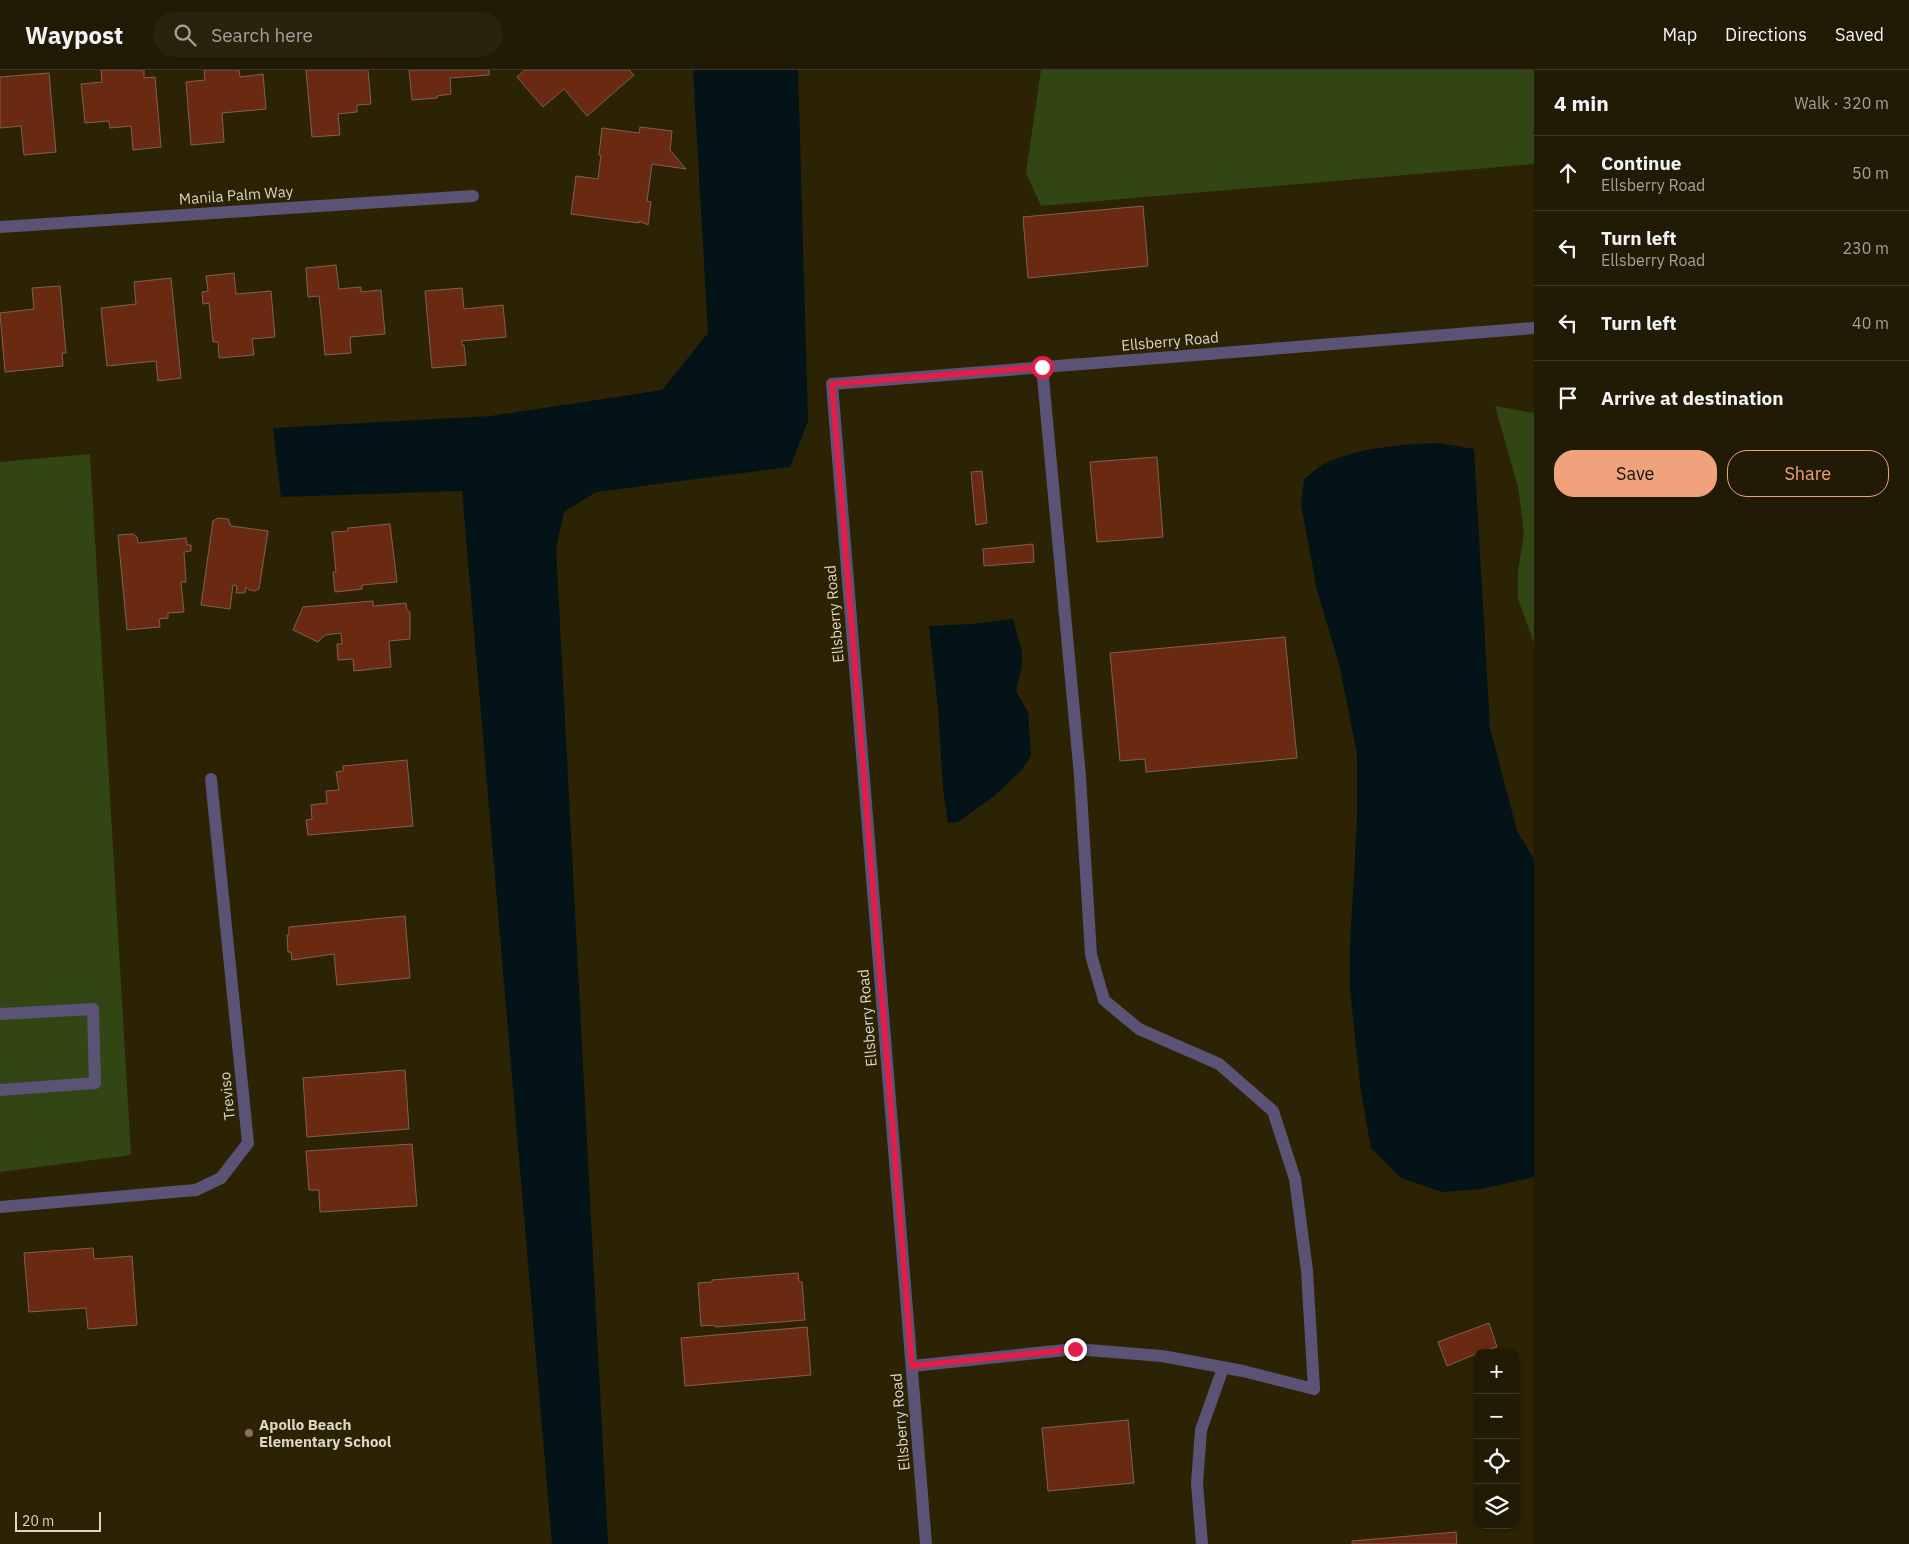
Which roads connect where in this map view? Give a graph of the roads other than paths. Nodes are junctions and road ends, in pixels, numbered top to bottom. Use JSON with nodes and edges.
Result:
{"nodes":[{"id":1,"x":473,"y":196,"type":"dead end"},
{"id":2,"x":0,"y":227,"type":"edge"},
{"id":3,"x":1534,"y":328,"type":"edge"},
{"id":4,"x":1042,"y":367,"type":"junction"},
{"id":5,"x":212,"y":780,"type":"dead end"},
{"id":6,"x":0,"y":1014,"type":"edge"},
{"id":7,"x":0,"y":1090,"type":"edge"},
{"id":8,"x":0,"y":1207,"type":"edge"},
{"id":9,"x":912,"y":1366,"type":"junction"},
{"id":10,"x":1223,"y":1368,"type":"junction"},
{"id":11,"x":926,"y":1544,"type":"edge"},
{"id":12,"x":1202,"y":1544,"type":"edge"}],
"edges":[{"from":1,"to":2,"type":"street","name":"Manila Palm Way"},
{"from":3,"to":4,"type":"street","name":"Ellsberry Road"},
{"from":4,"to":9,"type":"street","name":"Ellsberry Road"},
{"from":4,"to":10,"type":"street"},
{"from":5,"to":8,"type":"street","name":"Treviso"},
{"from":6,"to":7,"type":"street"},
{"from":9,"to":10,"type":"street"},
{"from":9,"to":11,"type":"street","name":"Ellsberry Road"},
{"from":10,"to":12,"type":"street"}]}
